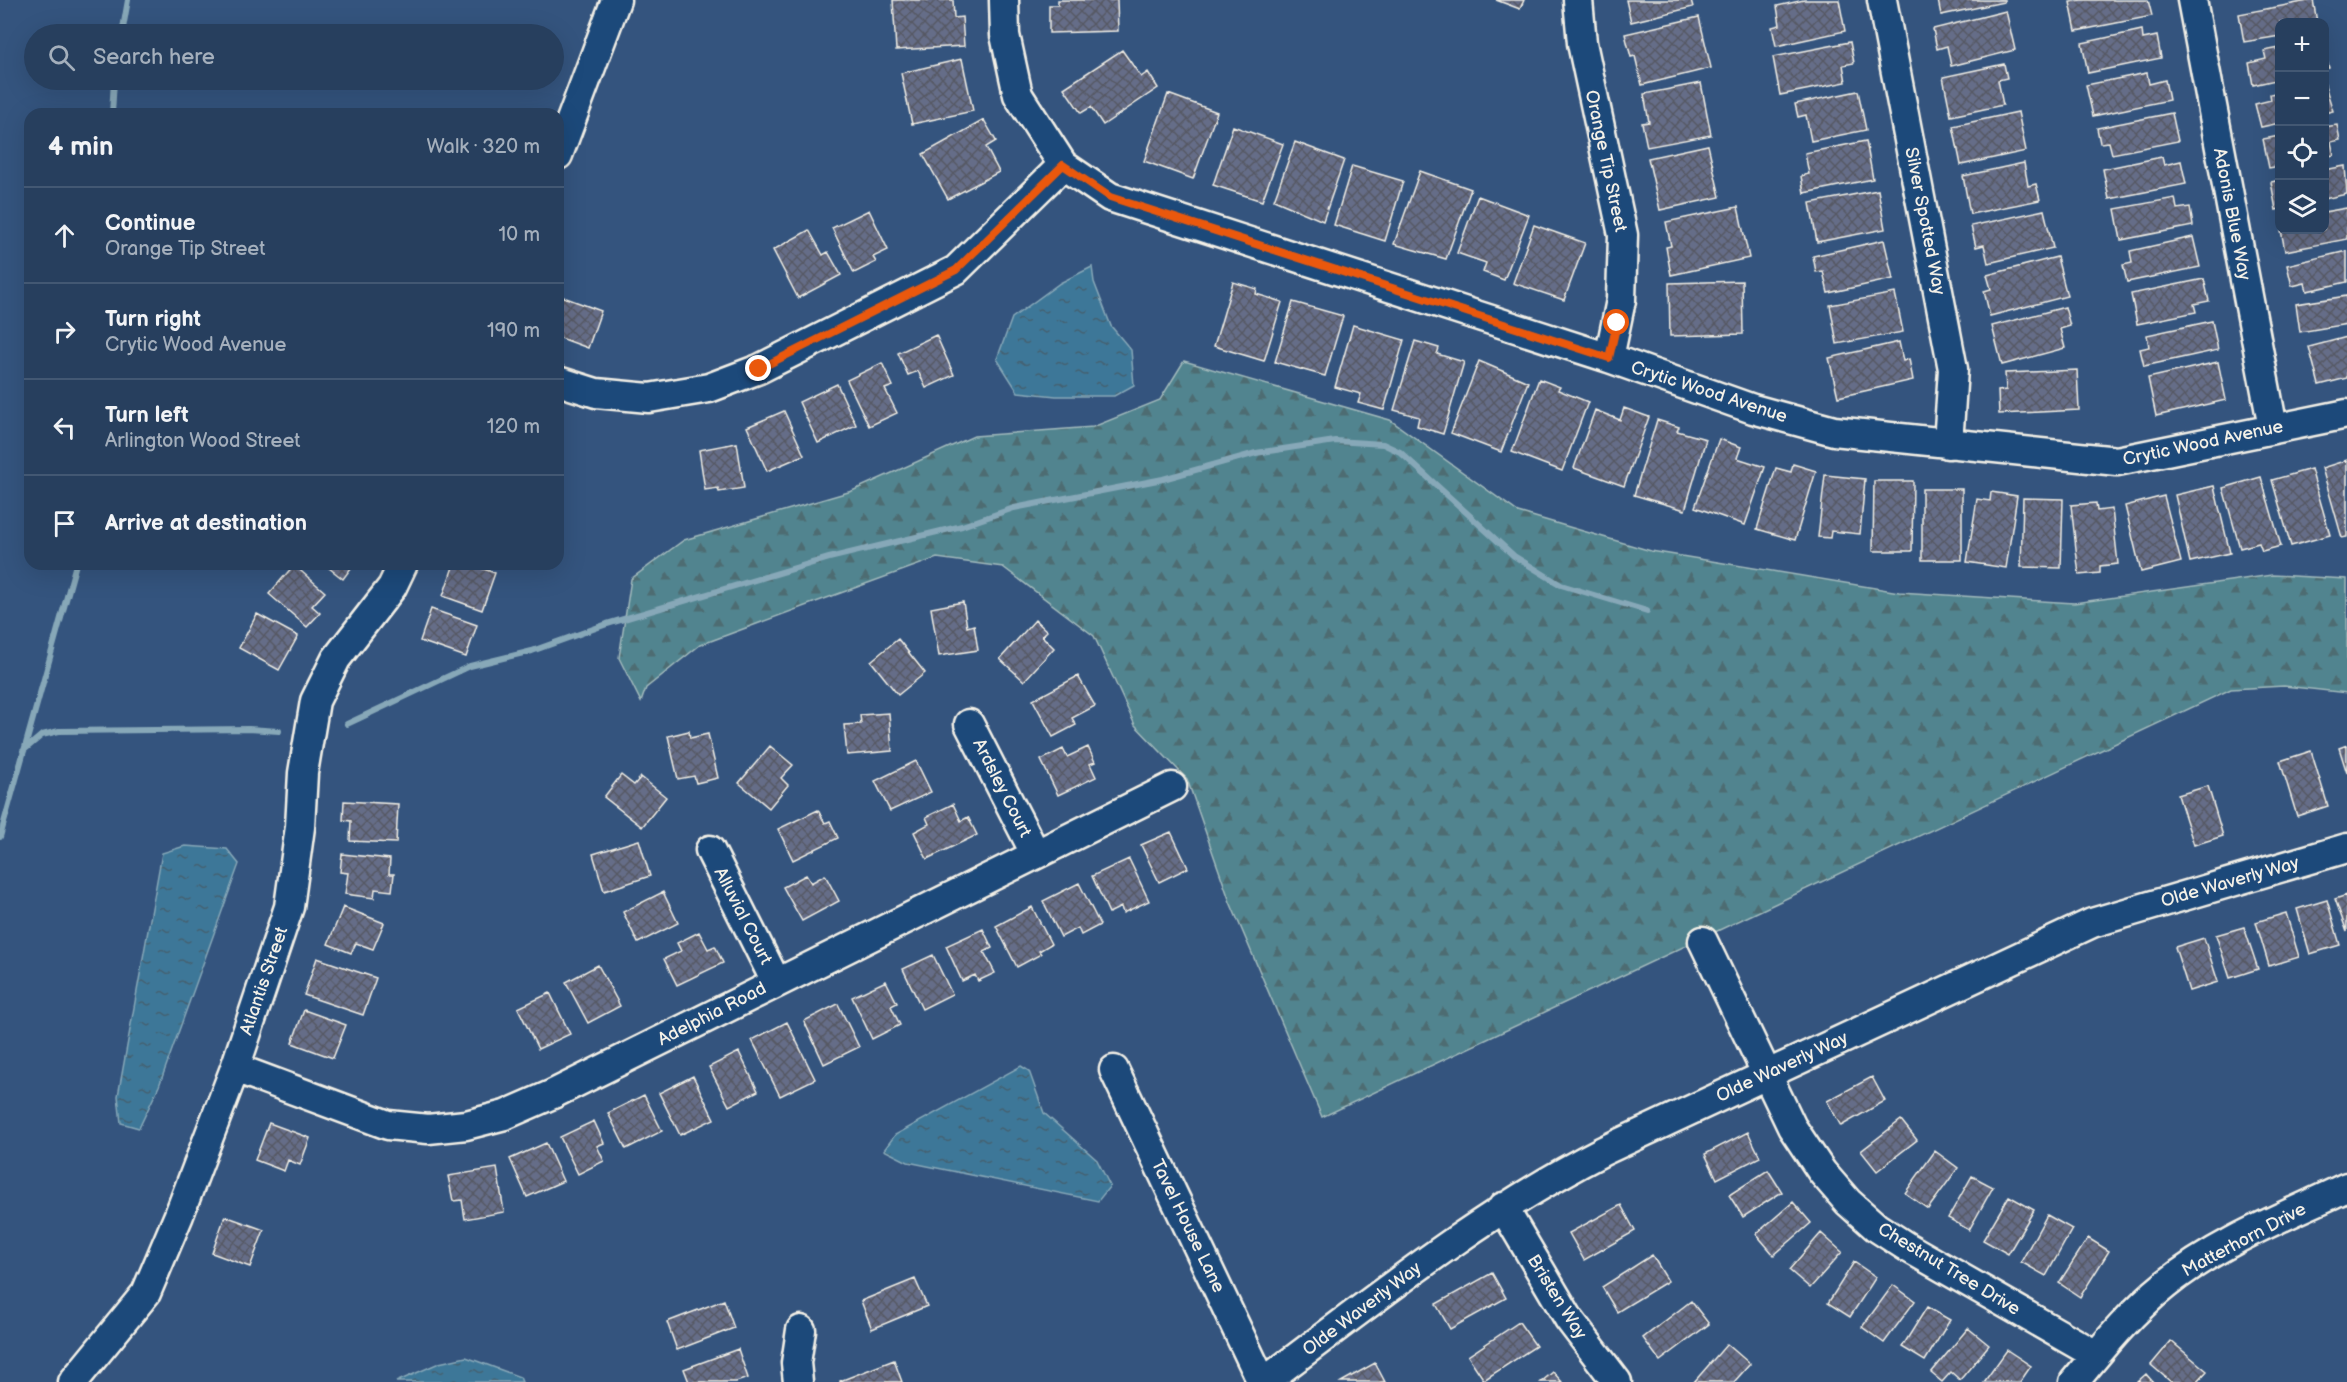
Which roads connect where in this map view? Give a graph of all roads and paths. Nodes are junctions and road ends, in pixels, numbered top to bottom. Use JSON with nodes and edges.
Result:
{"nodes":[{"id":1,"x":616,"y":0,"type":"edge"},
{"id":2,"x":1004,"y":0,"type":"edge"},
{"id":3,"x":1578,"y":0,"type":"edge"},
{"id":4,"x":1882,"y":0,"type":"edge"},
{"id":5,"x":2192,"y":0,"type":"edge"},
{"id":6,"x":564,"y":139,"type":"edge"},
{"id":7,"x":1063,"y":165,"type":"junction"},
{"id":8,"x":1609,"y":358,"type":"junction"},
{"id":9,"x":564,"y":383,"type":"edge"},
{"id":10,"x":2347,"y":414,"type":"edge"},
{"id":11,"x":2273,"y":428,"type":"junction"},
{"id":12,"x":1948,"y":444,"type":"junction"},
{"id":13,"x":401,"y":570,"type":"edge"},
{"id":14,"x":969,"y":724,"type":"dead end"},
{"id":15,"x":1172,"y":787,"type":"dead end"},
{"id":16,"x":2347,"y":848,"type":"edge"},
{"id":17,"x":710,"y":850,"type":"dead end"},
{"id":18,"x":1035,"y":852,"type":"junction"},
{"id":19,"x":1703,"y":941,"type":"dead end"},
{"id":20,"x":776,"y":982,"type":"junction"},
{"id":21,"x":235,"y":1068,"type":"junction"},
{"id":22,"x":1114,"y":1070,"type":"dead end"},
{"id":23,"x":1766,"y":1075,"type":"junction"},
{"id":24,"x":2347,"y":1187,"type":"edge"},
{"id":25,"x":1503,"y":1207,"type":"junction"},
{"id":26,"x":801,"y":1330,"type":"dead end"},
{"id":27,"x":2096,"y":1355,"type":"junction"},
{"id":28,"x":73,"y":1382,"type":"edge"},
{"id":29,"x":798,"y":1382,"type":"edge"},
{"id":30,"x":1263,"y":1382,"type":"edge"},
{"id":31,"x":1617,"y":1382,"type":"edge"},
{"id":32,"x":2074,"y":1382,"type":"edge"}],
"edges":[{"from":1,"to":6,"type":"street"},
{"from":2,"to":7,"type":"street","name":"Crytic Wood Avenue"},
{"from":3,"to":8,"type":"street","name":"Orange Tip Street"},
{"from":4,"to":12,"type":"street","name":"Silver Spotted Way"},
{"from":5,"to":11,"type":"street","name":"Adonis Blue Way"},
{"from":7,"to":8,"type":"street","name":"Crytic Wood Avenue"},
{"from":7,"to":9,"type":"street"},
{"from":8,"to":12,"type":"street","name":"Crytic Wood Avenue"},
{"from":10,"to":11,"type":"street","name":"Crytic Wood Avenue"},
{"from":11,"to":12,"type":"street","name":"Crytic Wood Avenue"},
{"from":13,"to":21,"type":"street","name":"Atlantis Street"},
{"from":14,"to":18,"type":"street","name":"Ardsley Court"},
{"from":15,"to":18,"type":"street","name":"Adelphia Road"},
{"from":16,"to":23,"type":"street","name":"Olde Waverly Way"},
{"from":17,"to":20,"type":"street","name":"Alluvial Court"},
{"from":18,"to":20,"type":"street","name":"Adelphia Road"},
{"from":19,"to":23,"type":"street","name":"Chestnut Tree Drive"},
{"from":20,"to":21,"type":"street","name":"Adelphia Road"},
{"from":21,"to":28,"type":"street","name":"Atlantis Street"},
{"from":22,"to":30,"type":"street","name":"Tavel House Lane"},
{"from":23,"to":25,"type":"street","name":"Olde Waverly Way"},
{"from":23,"to":27,"type":"street","name":"Chestnut Tree Drive"},
{"from":24,"to":27,"type":"street","name":"Matterhorn Drive"},
{"from":25,"to":30,"type":"street","name":"Olde Waverly Way"},
{"from":25,"to":31,"type":"street","name":"Bristen Way"},
{"from":26,"to":29,"type":"street"},
{"from":27,"to":32,"type":"street","name":"Matterhorn Drive"}]}
